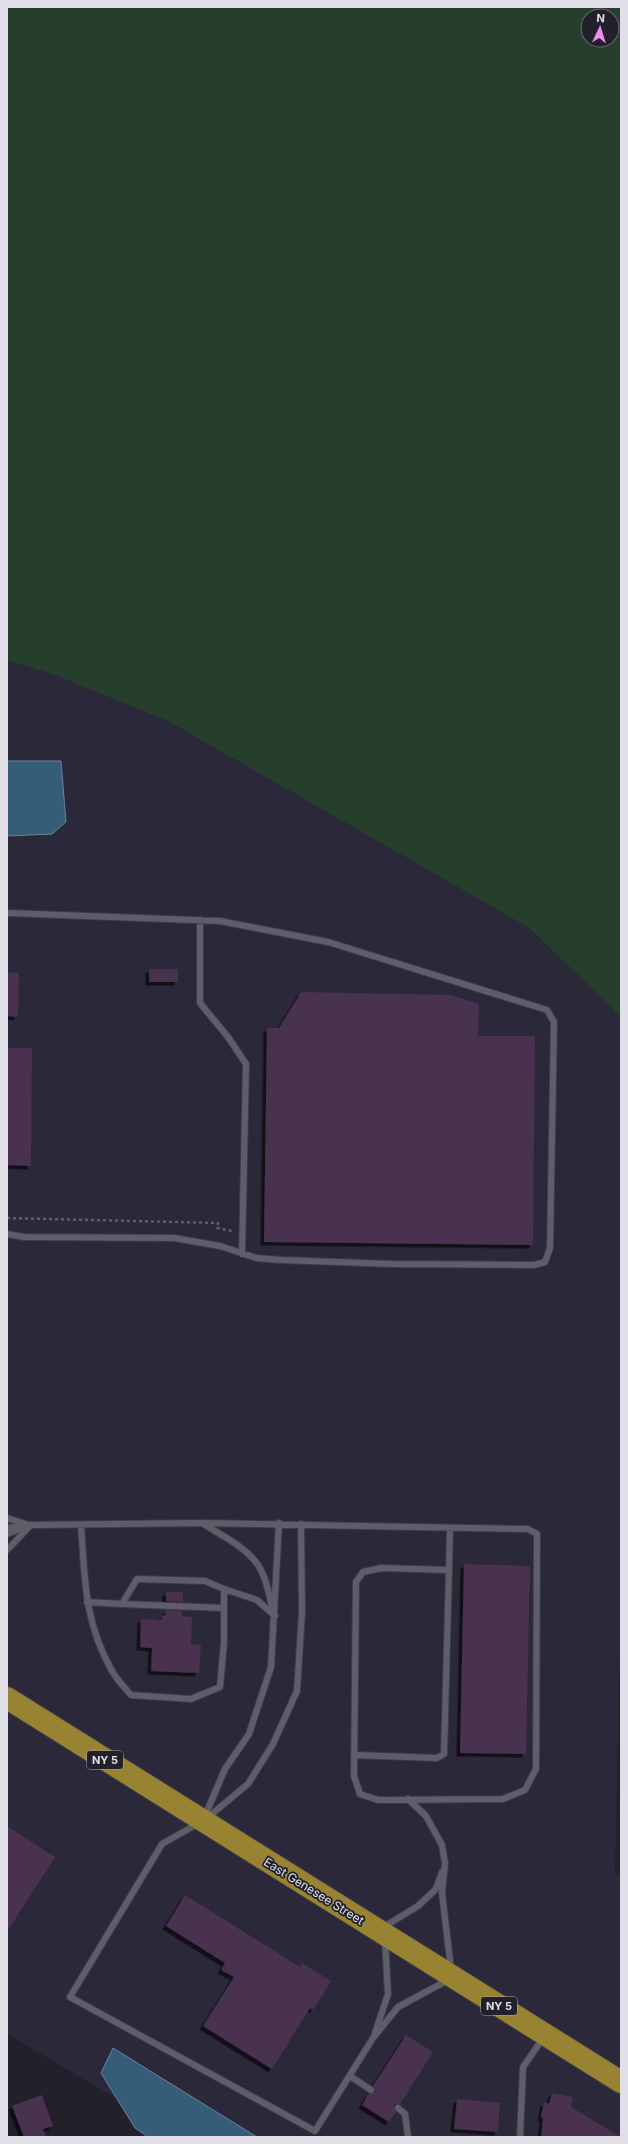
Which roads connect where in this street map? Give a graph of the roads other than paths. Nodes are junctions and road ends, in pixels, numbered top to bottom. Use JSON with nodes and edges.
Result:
{"nodes":[{"id":1,"x":7,"y":913,"type":"edge"},
{"id":2,"x":200,"y":920,"type":"junction"},
{"id":3,"x":7,"y":1234,"type":"edge"},
{"id":4,"x":242,"y":1254,"type":"junction"},
{"id":5,"x":7,"y":1518,"type":"edge"},
{"id":6,"x":201,"y":1523,"type":"junction"},
{"id":7,"x":279,"y":1524,"type":"junction"},
{"id":8,"x":301,"y":1524,"type":"junction"},
{"id":9,"x":31,"y":1525,"type":"junction"},
{"id":10,"x":81,"y":1525,"type":"junction"},
{"id":11,"x":7,"y":1528,"type":"edge"},
{"id":12,"x":450,"y":1528,"type":"junction"},
{"id":13,"x":7,"y":1534,"type":"edge"},
{"id":14,"x":7,"y":1550,"type":"edge"},
{"id":15,"x":449,"y":1570,"type":"junction"},
{"id":16,"x":224,"y":1589,"type":"junction"},
{"id":17,"x":87,"y":1602,"type":"junction"},
{"id":18,"x":122,"y":1604,"type":"junction"},
{"id":19,"x":224,"y":1608,"type":"junction"},
{"id":20,"x":275,"y":1616,"type":"junction"},
{"id":21,"x":7,"y":1698,"type":"edge"},
{"id":22,"x":354,"y":1755,"type":"junction"},
{"id":23,"x":408,"y":1799,"type":"junction"},
{"id":24,"x":202,"y":1821,"type":"junction"},
{"id":25,"x":445,"y":1863,"type":"junction"},
{"id":26,"x":381,"y":1933,"type":"junction"},
{"id":27,"x":452,"y":1977,"type":"junction"},
{"id":28,"x":545,"y":2035,"type":"junction"},
{"id":29,"x":373,"y":2038,"type":"junction"},
{"id":30,"x":350,"y":2076,"type":"junction"},
{"id":31,"x":621,"y":2082,"type":"edge"},
{"id":32,"x":371,"y":2090,"type":"dead end"},
{"id":33,"x":398,"y":2108,"type":"dead end"},
{"id":34,"x":408,"y":2137,"type":"edge"},
{"id":35,"x":520,"y":2137,"type":"edge"}],
"edges":[{"from":1,"to":2,"type":"lane"},
{"from":2,"to":4,"type":"lane"},
{"from":2,"to":4,"type":"lane"},
{"from":3,"to":4,"type":"lane"},
{"from":5,"to":9,"type":"lane"},
{"from":6,"to":7,"type":"lane"},
{"from":6,"to":10,"type":"lane"},
{"from":6,"to":20,"type":"lane"},
{"from":7,"to":8,"type":"lane"},
{"from":7,"to":20,"type":"lane"},
{"from":8,"to":12,"type":"lane"},
{"from":8,"to":24,"type":"lane"},
{"from":9,"to":10,"type":"lane"},
{"from":9,"to":11,"type":"lane"},
{"from":9,"to":13,"type":"lane"},
{"from":9,"to":14,"type":"lane"},
{"from":10,"to":17,"type":"lane"},
{"from":12,"to":15,"type":"lane"},
{"from":12,"to":23,"type":"lane"},
{"from":15,"to":22,"type":"lane"},
{"from":15,"to":22,"type":"lane"},
{"from":16,"to":18,"type":"lane"},
{"from":16,"to":19,"type":"lane"},
{"from":16,"to":20,"type":"lane"},
{"from":17,"to":18,"type":"lane"},
{"from":17,"to":19,"type":"lane"},
{"from":18,"to":19,"type":"lane"},
{"from":20,"to":24,"type":"lane"},
{"from":21,"to":24,"type":"highway","name":"East Genesee Street","number":"NY 5"},
{"from":22,"to":23,"type":"lane"},
{"from":23,"to":25,"type":"lane"},
{"from":24,"to":26,"type":"highway","name":"East Genesee Street","number":"NY 5"},
{"from":24,"to":30,"type":"lane"},
{"from":25,"to":26,"type":"lane"},
{"from":25,"to":27,"type":"lane"},
{"from":26,"to":27,"type":"highway","name":"East Genesee Street","number":"NY 5"},
{"from":26,"to":29,"type":"lane"},
{"from":27,"to":28,"type":"highway","name":"East Genesee Street","number":"NY 5"},
{"from":27,"to":29,"type":"lane"},
{"from":28,"to":31,"type":"highway","name":"East Genesee Street","number":"NY 5"},
{"from":28,"to":35,"type":"lane"},
{"from":29,"to":30,"type":"lane"},
{"from":30,"to":32,"type":"lane"},
{"from":33,"to":34,"type":"lane"}]}
